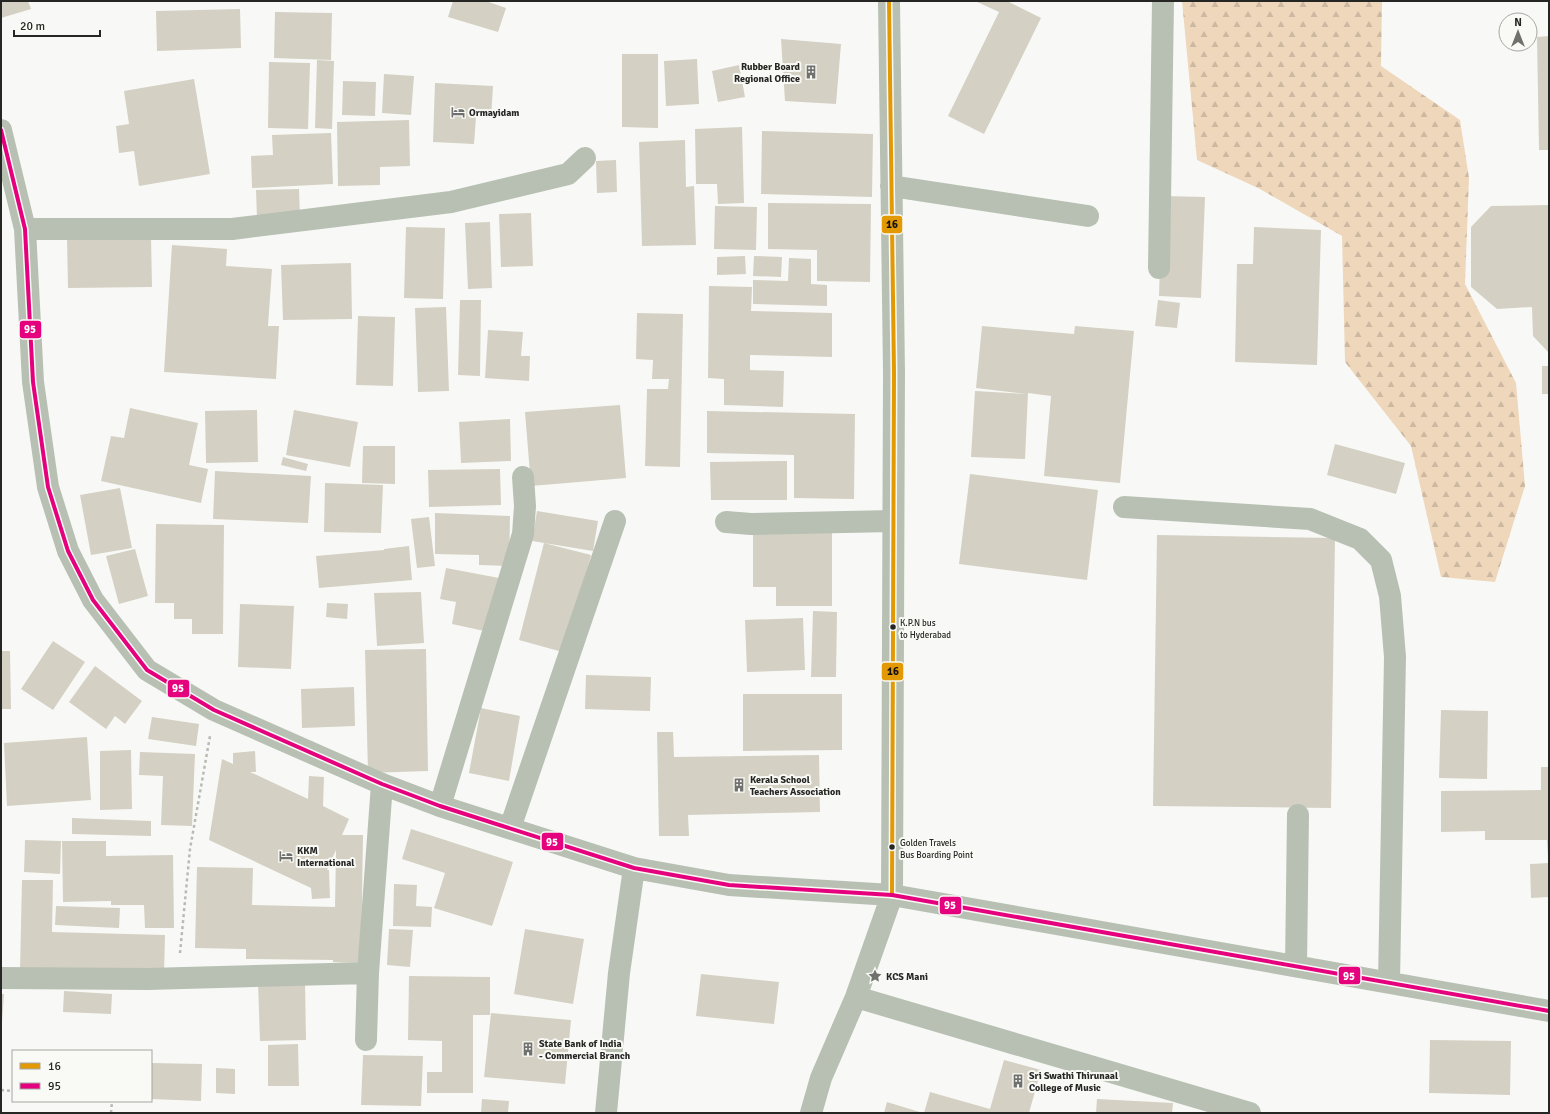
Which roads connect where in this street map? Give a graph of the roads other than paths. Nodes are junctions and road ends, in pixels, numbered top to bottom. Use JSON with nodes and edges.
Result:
{"nodes":[{"id":1,"x":889,"y":1,"type":"edge"},
{"id":2,"x":1163,"y":1,"type":"edge"},
{"id":3,"x":1,"y":130,"type":"edge"},
{"id":4,"x":585,"y":158,"type":"dead end"},
{"id":5,"x":891,"y":186,"type":"junction"},
{"id":6,"x":1088,"y":216,"type":"dead end"},
{"id":7,"x":25,"y":229,"type":"junction"},
{"id":8,"x":1159,"y":268,"type":"dead end"},
{"id":9,"x":523,"y":477,"type":"dead end"},
{"id":10,"x":1124,"y":507,"type":"dead end"},
{"id":11,"x":615,"y":521,"type":"dead end"},
{"id":12,"x":893,"y":521,"type":"junction"},
{"id":13,"x":726,"y":522,"type":"dead end"},
{"id":14,"x":382,"y":784,"type":"junction"},
{"id":15,"x":440,"y":806,"type":"junction"},
{"id":16,"x":1298,"y":815,"type":"dead end"},
{"id":17,"x":510,"y":828,"type":"junction"},
{"id":18,"x":634,"y":868,"type":"junction"},
{"id":19,"x":892,"y":895,"type":"junction"},
{"id":20,"x":1296,"y":966,"type":"junction"},
{"id":21,"x":368,"y":973,"type":"junction"},
{"id":22,"x":1,"y":978,"type":"edge"},
{"id":23,"x":1389,"y":982,"type":"junction"},
{"id":24,"x":856,"y":997,"type":"junction"},
{"id":25,"x":1549,"y":1011,"type":"edge"},
{"id":26,"x":366,"y":1040,"type":"dead end"},
{"id":27,"x":606,"y":1113,"type":"edge"},
{"id":28,"x":811,"y":1113,"type":"edge"},
{"id":29,"x":1250,"y":1113,"type":"edge"}],
"edges":[{"from":1,"to":5,"type":"street"},
{"from":2,"to":8,"type":"street"},
{"from":3,"to":7,"type":"street"},
{"from":4,"to":7,"type":"street"},
{"from":5,"to":6,"type":"street"},
{"from":5,"to":12,"type":"street"},
{"from":7,"to":14,"type":"street"},
{"from":9,"to":15,"type":"street"},
{"from":10,"to":23,"type":"street"},
{"from":11,"to":17,"type":"street"},
{"from":12,"to":13,"type":"street"},
{"from":12,"to":19,"type":"street"},
{"from":14,"to":15,"type":"street"},
{"from":14,"to":21,"type":"street"},
{"from":15,"to":17,"type":"street"},
{"from":16,"to":20,"type":"street"},
{"from":17,"to":18,"type":"street"},
{"from":18,"to":19,"type":"street"},
{"from":18,"to":27,"type":"street"},
{"from":19,"to":20,"type":"street"},
{"from":19,"to":24,"type":"street"},
{"from":20,"to":23,"type":"street"},
{"from":21,"to":22,"type":"street"},
{"from":21,"to":26,"type":"street"},
{"from":23,"to":25,"type":"street"},
{"from":24,"to":28,"type":"street"},
{"from":24,"to":29,"type":"street"}]}
